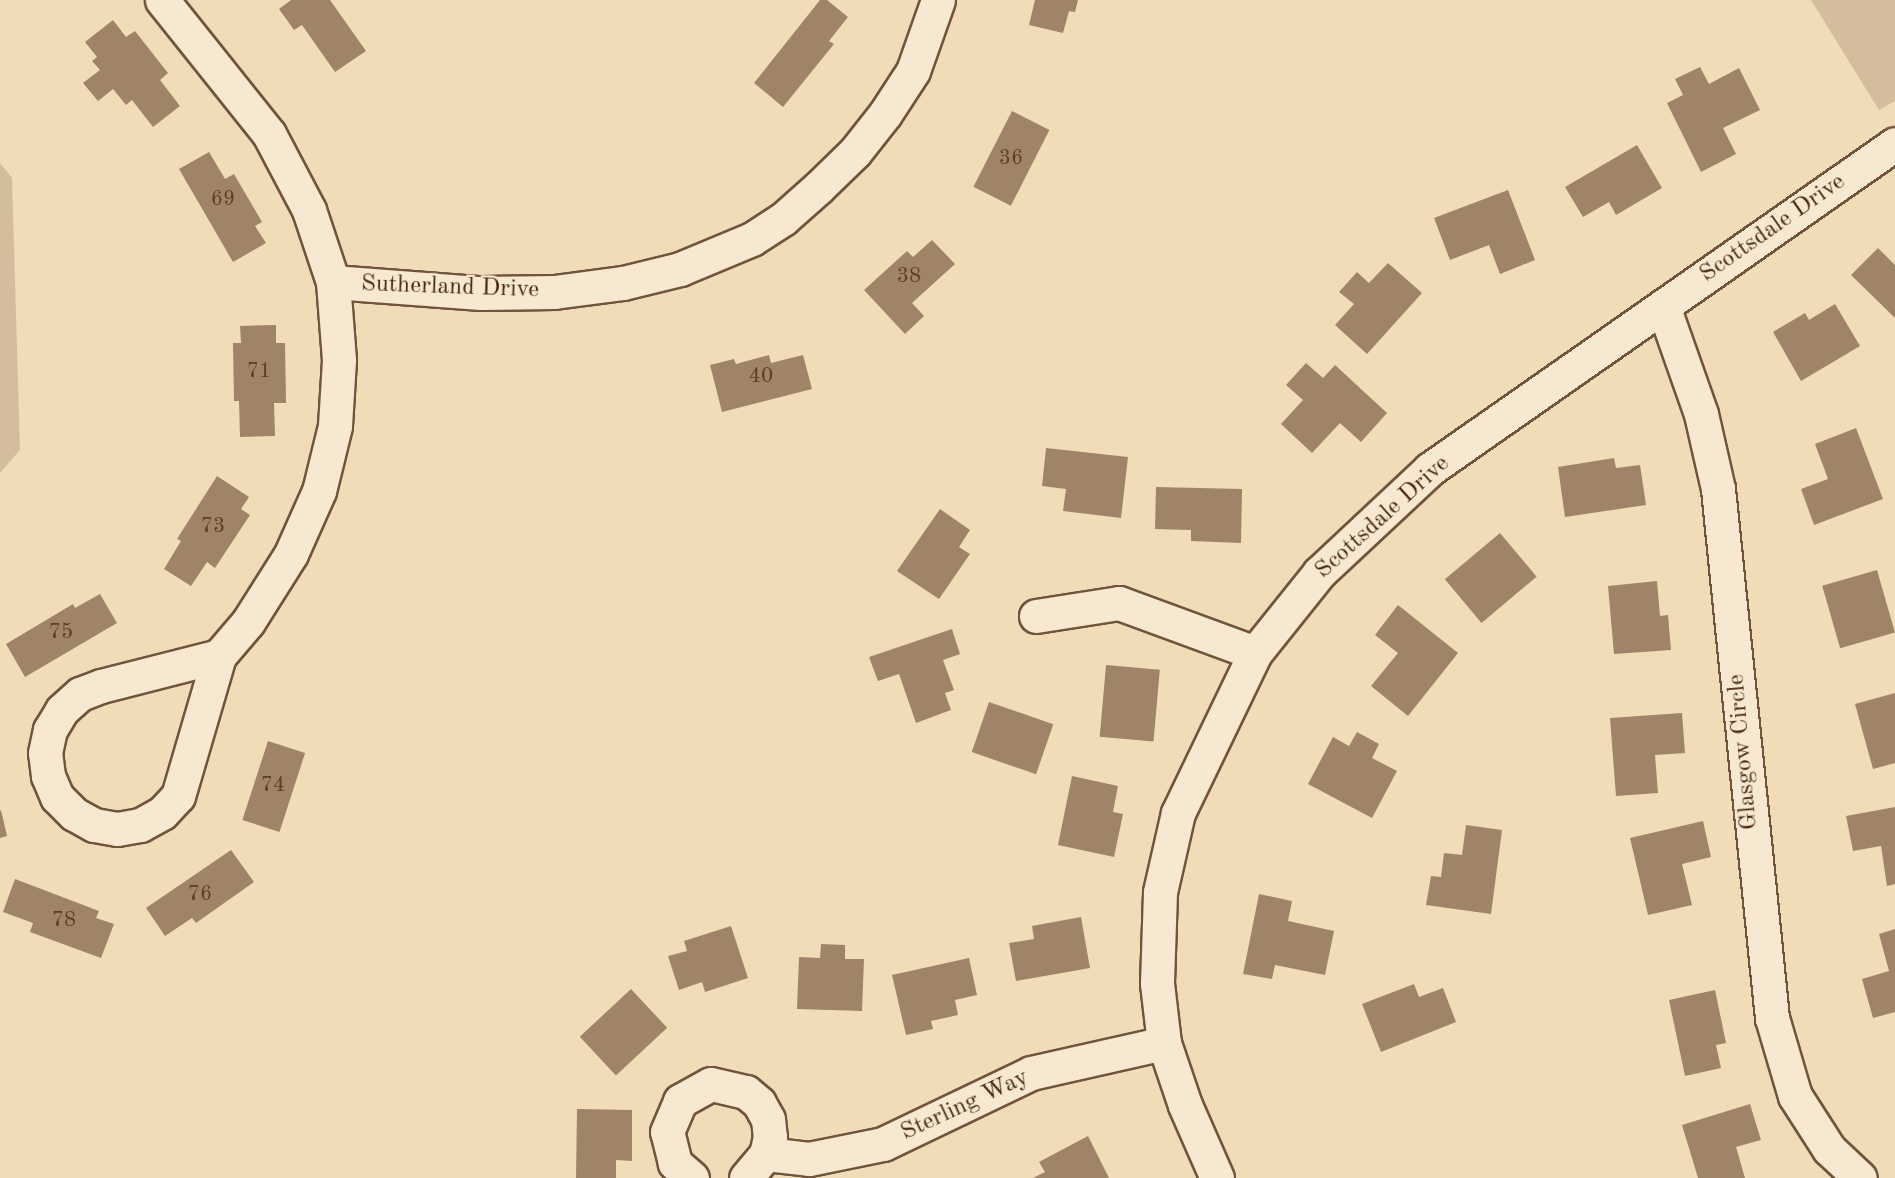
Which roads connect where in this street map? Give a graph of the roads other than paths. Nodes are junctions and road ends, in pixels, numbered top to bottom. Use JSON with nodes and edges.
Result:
{"nodes":[{"id":1,"x":162,"y":0,"type":"edge"},
{"id":2,"x":938,"y":0,"type":"edge"},
{"id":3,"x":1895,"y":144,"type":"edge"},
{"id":4,"x":333,"y":282,"type":"junction"},
{"id":5,"x":1663,"y":306,"type":"junction"},
{"id":6,"x":1036,"y":616,"type":"dead end"},
{"id":7,"x":1255,"y":653,"type":"junction"},
{"id":8,"x":219,"y":656,"type":"junction"},
{"id":9,"x":1164,"y":1043,"type":"junction"},
{"id":10,"x":756,"y":1166,"type":"edge"},
{"id":11,"x":692,"y":1178,"type":"edge"},
{"id":12,"x":1217,"y":1178,"type":"edge"},
{"id":13,"x":1860,"y":1178,"type":"edge"}],
"edges":[{"from":1,"to":4,"type":"street"},
{"from":2,"to":4,"type":"street","name":"Sutherland Drive"},
{"from":3,"to":5,"type":"street","name":"Scottsdale Drive"},
{"from":4,"to":8,"type":"street"},
{"from":5,"to":7,"type":"street","name":"Scottsdale Drive"},
{"from":5,"to":13,"type":"street","name":"Glasgow Circle"},
{"from":6,"to":7,"type":"street"},
{"from":7,"to":9,"type":"street","name":"Scottsdale Drive"},
{"from":8,"to":8,"type":"street"},
{"from":9,"to":10,"type":"street","name":"Sterling Way"},
{"from":9,"to":12,"type":"street","name":"Scottsdale Drive"},
{"from":10,"to":11,"type":"street","name":"Sterling Way"}]}
